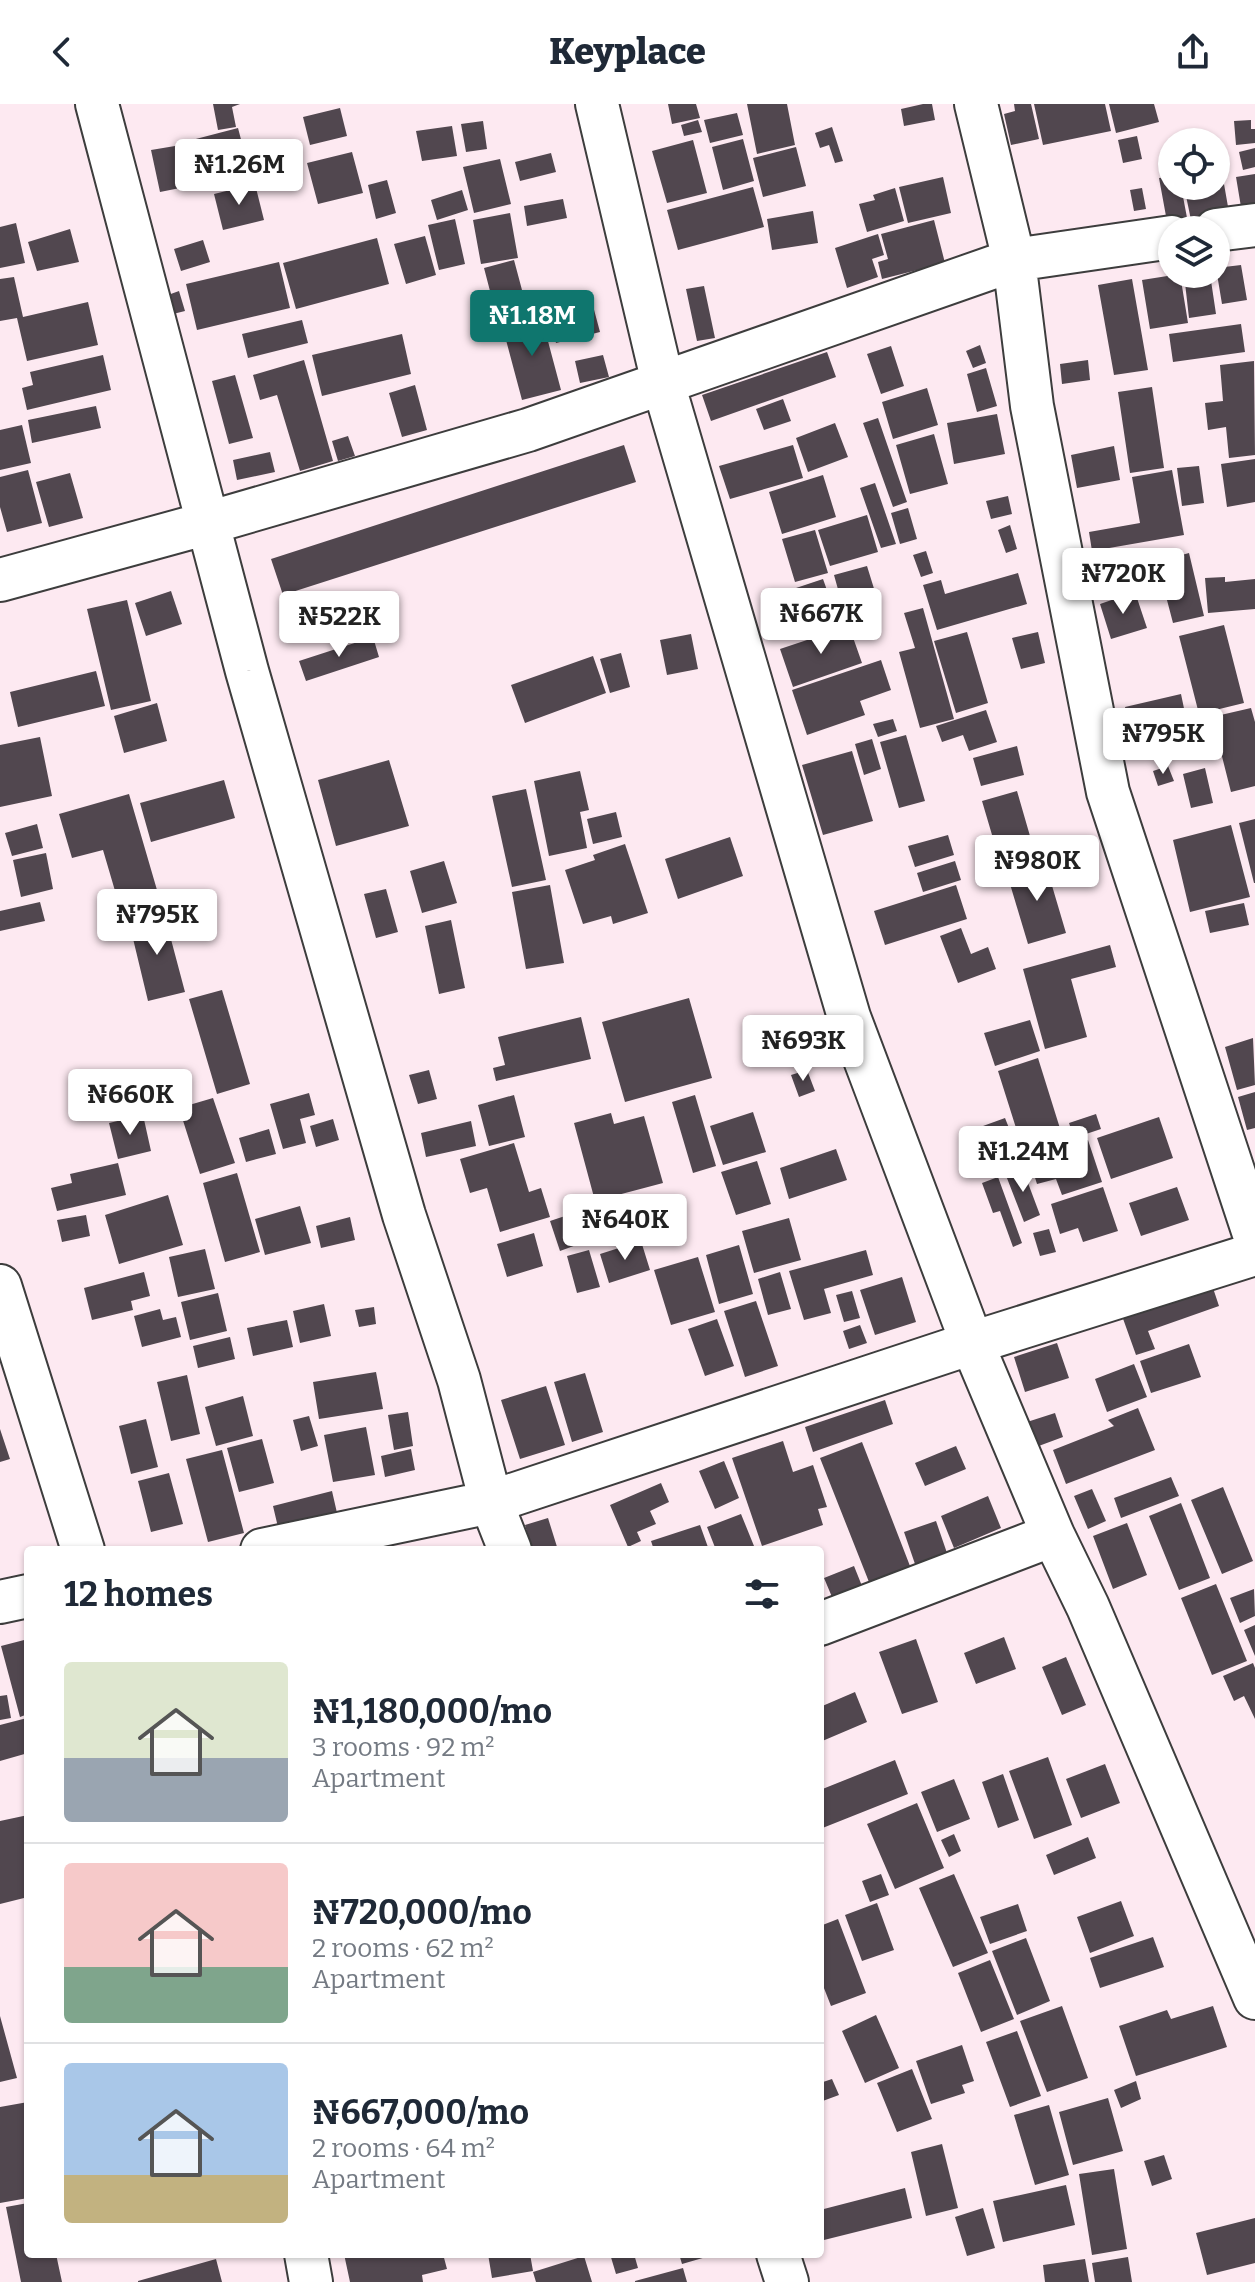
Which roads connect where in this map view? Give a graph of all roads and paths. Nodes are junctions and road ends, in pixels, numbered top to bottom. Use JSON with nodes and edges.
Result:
{"nodes":[{"id":1,"x":97,"y":104,"type":"edge"},
{"id":2,"x":597,"y":104,"type":"edge"},
{"id":3,"x":976,"y":104,"type":"edge"},
{"id":4,"x":1255,"y":225,"type":"edge"},
{"id":5,"x":1230,"y":228,"type":"edge"},
{"id":6,"x":1158,"y":239,"type":"edge"},
{"id":7,"x":1014,"y":260,"type":"junction"},
{"id":8,"x":663,"y":383,"type":"junction"},
{"id":9,"x":208,"y":523,"type":"junction"},
{"id":10,"x":0,"y":580,"type":"edge"},
{"id":11,"x":1255,"y":1237,"type":"edge"},
{"id":12,"x":1255,"y":1254,"type":"edge"},
{"id":13,"x":0,"y":1286,"type":"edge"},
{"id":14,"x":972,"y":1343,"type":"junction"},
{"id":15,"x":491,"y":1502,"type":"junction"},
{"id":16,"x":1053,"y":1535,"type":"junction"},
{"id":17,"x":82,"y":1546,"type":"edge"},
{"id":18,"x":281,"y":1546,"type":"edge"},
{"id":19,"x":508,"y":1546,"type":"edge"},
{"id":20,"x":24,"y":1597,"type":"edge"},
{"id":21,"x":0,"y":1602,"type":"edge"},
{"id":22,"x":824,"y":1622,"type":"edge"},
{"id":23,"x":1255,"y":1998,"type":"edge"},
{"id":24,"x":307,"y":2258,"type":"edge"},
{"id":25,"x":779,"y":2258,"type":"edge"},
{"id":26,"x":311,"y":2282,"type":"edge"},
{"id":27,"x":787,"y":2282,"type":"edge"}],
"edges":[{"from":1,"to":9,"type":"street"},
{"from":2,"to":8,"type":"street"},
{"from":3,"to":7,"type":"street"},
{"from":4,"to":5,"type":"street"},
{"from":6,"to":7,"type":"street"},
{"from":7,"to":8,"type":"street"},
{"from":7,"to":11,"type":"street"},
{"from":8,"to":9,"type":"street"},
{"from":8,"to":14,"type":"street"},
{"from":9,"to":10,"type":"street"},
{"from":9,"to":15,"type":"street"},
{"from":12,"to":14,"type":"street"},
{"from":13,"to":17,"type":"street"},
{"from":14,"to":15,"type":"street"},
{"from":14,"to":16,"type":"street"},
{"from":15,"to":18,"type":"street"},
{"from":15,"to":19,"type":"street"},
{"from":16,"to":22,"type":"street"},
{"from":16,"to":23,"type":"street"},
{"from":20,"to":21,"type":"street"},
{"from":24,"to":26,"type":"street"},
{"from":25,"to":27,"type":"street"}]}
